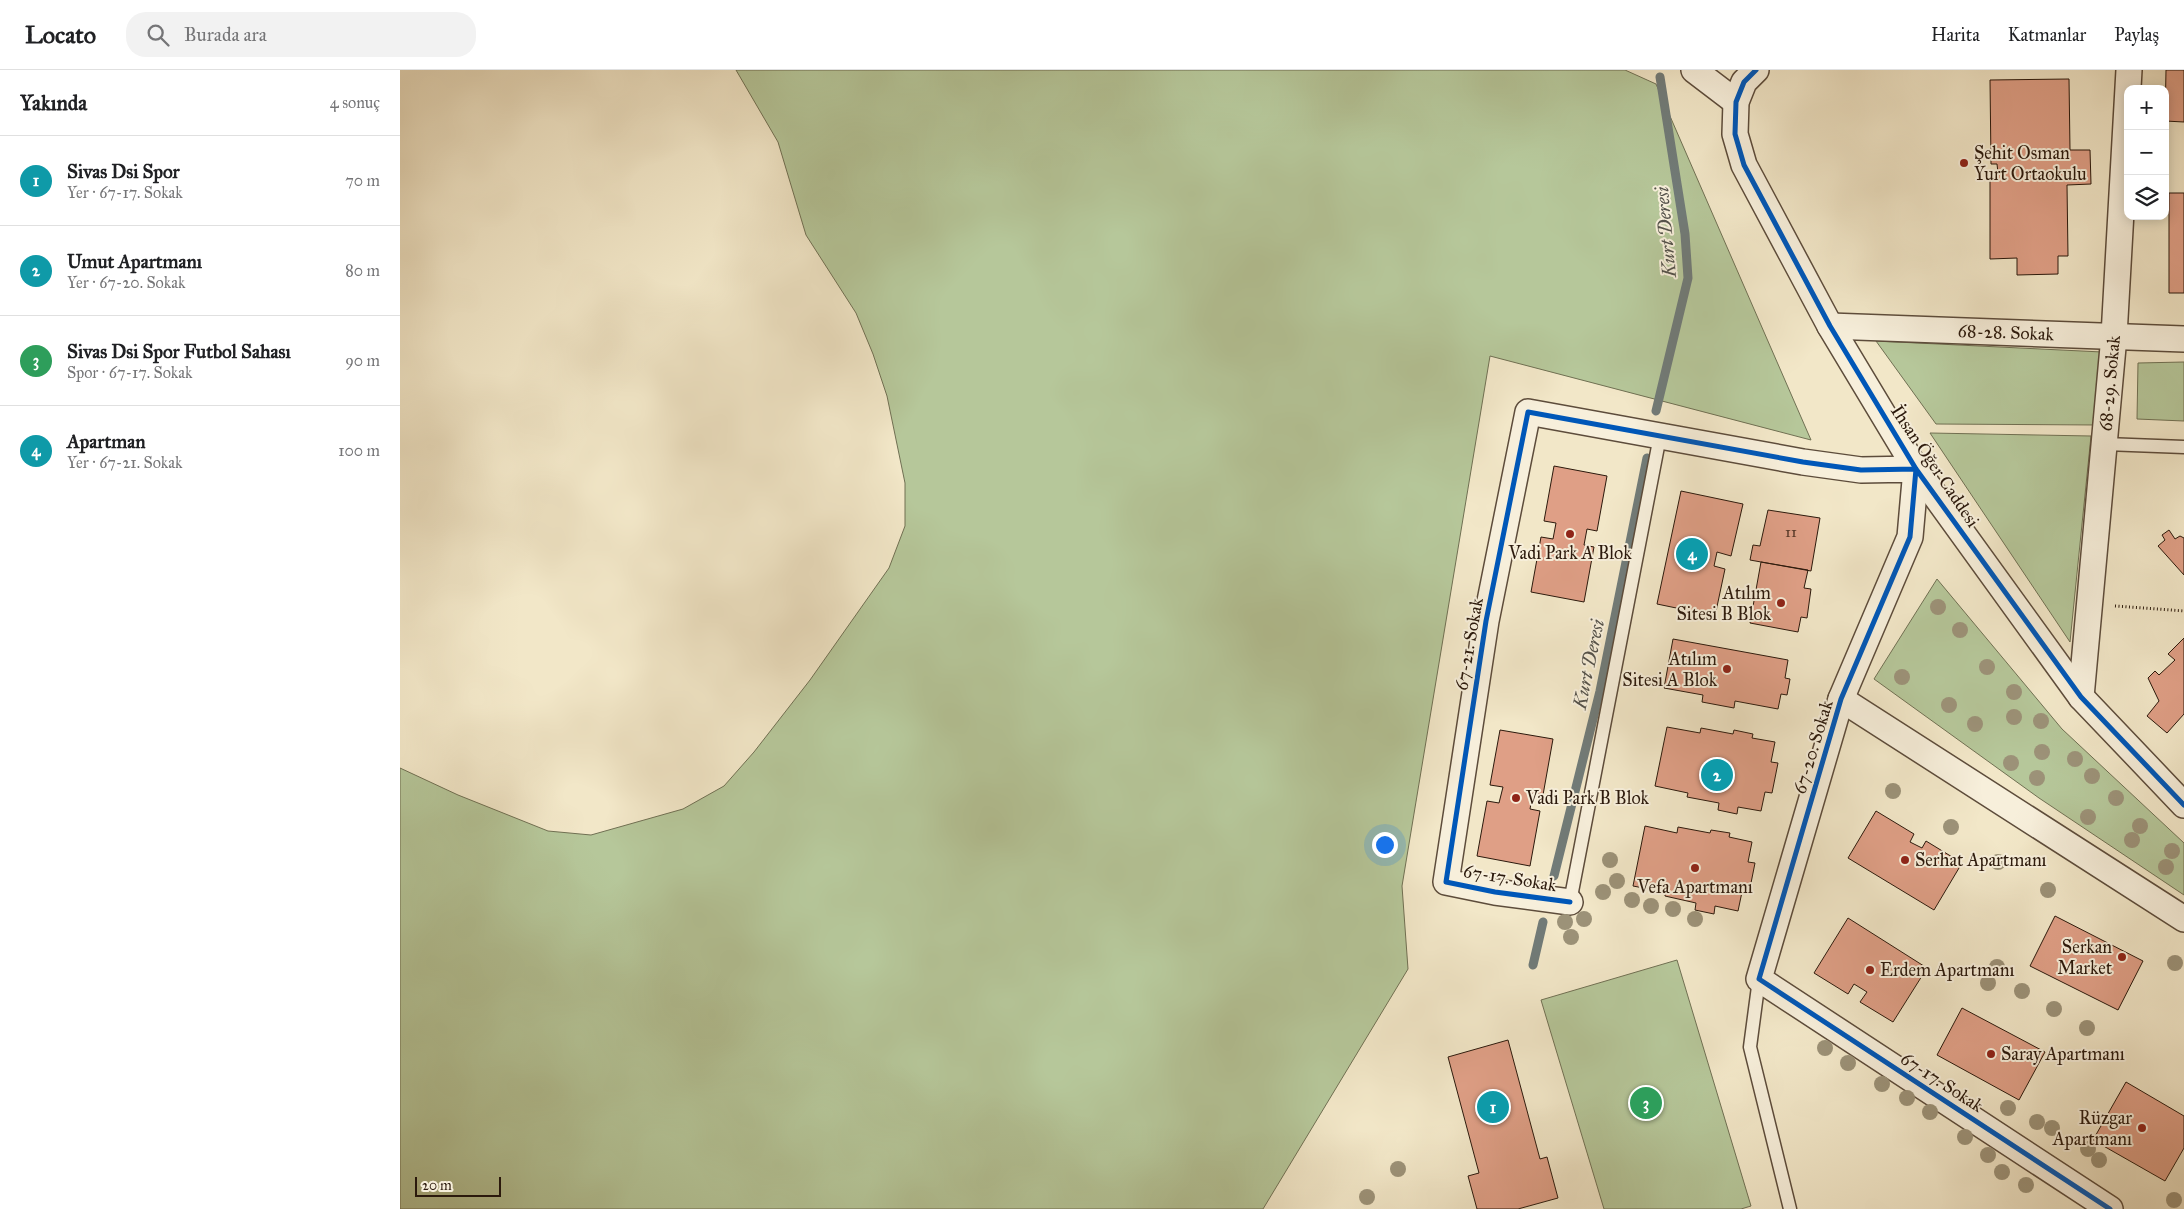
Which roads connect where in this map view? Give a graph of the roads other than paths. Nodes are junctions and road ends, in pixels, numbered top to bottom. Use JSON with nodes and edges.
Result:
{"nodes":[{"id":1,"x":1694,"y":70,"type":"edge"},
{"id":2,"x":1756,"y":70,"type":"edge"},
{"id":3,"x":2128,"y":70,"type":"edge"},
{"id":4,"x":1736,"y":102,"type":"junction"},
{"id":5,"x":1830,"y":326,"type":"junction"},
{"id":6,"x":2114,"y":336,"type":"junction"},
{"id":7,"x":2184,"y":338,"type":"edge"},
{"id":8,"x":1660,"y":436,"type":"junction"},
{"id":9,"x":2105,"y":444,"type":"junction"},
{"id":10,"x":2184,"y":447,"type":"edge"},
{"id":11,"x":1916,"y":468,"type":"junction"},
{"id":12,"x":2081,"y":697,"type":"junction"},
{"id":13,"x":1841,"y":699,"type":"junction"},
{"id":14,"x":2184,"y":805,"type":"edge"},
{"id":15,"x":1446,"y":882,"type":"joint"},
{"id":16,"x":1570,"y":902,"type":"joint"},
{"id":17,"x":2184,"y":919,"type":"edge"},
{"id":18,"x":1759,"y":979,"type":"junction"},
{"id":19,"x":1790,"y":1209,"type":"edge"},
{"id":20,"x":2110,"y":1209,"type":"edge"}],
"edges":[{"from":1,"to":4,"type":"street"},
{"from":2,"to":4,"type":"street"},
{"from":3,"to":6,"type":"street","name":"68-29. Sokak"},
{"from":4,"to":5,"type":"street","name":"İhsan Öğer Caddesi"},
{"from":5,"to":6,"type":"street","name":"68-28. Sokak"},
{"from":5,"to":11,"type":"street","name":"İhsan Öğer Caddesi"},
{"from":6,"to":7,"type":"street","name":"68-28. Sokak"},
{"from":6,"to":9,"type":"street","name":"68-29. Sokak"},
{"from":8,"to":11,"type":"street"},
{"from":8,"to":15,"type":"street","name":"67-21. Sokak"},
{"from":8,"to":16,"type":"lane"},
{"from":9,"to":10,"type":"lane"},
{"from":9,"to":12,"type":"street","name":"68-29. Sokak"},
{"from":11,"to":12,"type":"street","name":"İhsan Öğer Caddesi"},
{"from":11,"to":13,"type":"street","name":"67-20. Sokak"},
{"from":12,"to":14,"type":"street","name":"İhsan Öğer Caddesi"},
{"from":13,"to":17,"type":"street"},
{"from":13,"to":18,"type":"street","name":"67-20. Sokak"},
{"from":15,"to":16,"type":"street","name":"67-17. Sokak"},
{"from":18,"to":19,"type":"lane"},
{"from":18,"to":20,"type":"street","name":"67-17. Sokak"}]}
